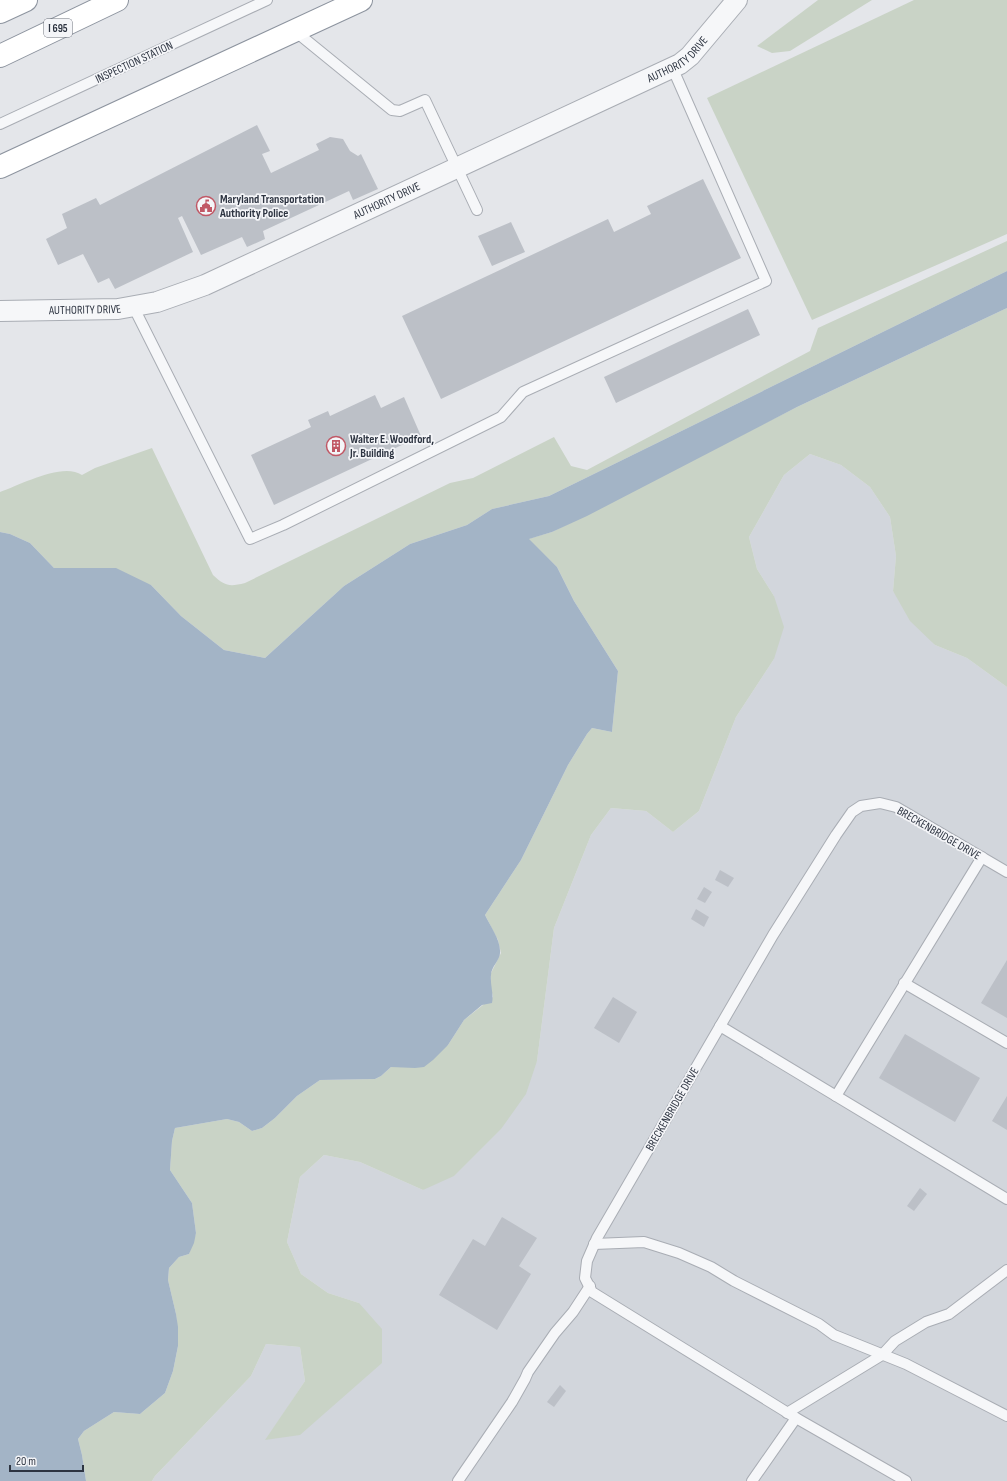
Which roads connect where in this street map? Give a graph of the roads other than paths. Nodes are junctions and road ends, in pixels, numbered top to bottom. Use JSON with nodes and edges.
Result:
{"nodes":[{"id":1,"x":26,"y":0,"type":"edge"},
{"id":2,"x":117,"y":0,"type":"edge"},
{"id":3,"x":267,"y":0,"type":"edge"},
{"id":4,"x":361,"y":0,"type":"edge"},
{"id":5,"x":737,"y":0,"type":"edge"},
{"id":6,"x":0,"y":12,"type":"edge"},
{"id":7,"x":295,"y":31,"type":"junction"},
{"id":8,"x":0,"y":56,"type":"edge"},
{"id":9,"x":672,"y":67,"type":"junction"},
{"id":10,"x":0,"y":124,"type":"edge"},
{"id":11,"x":0,"y":167,"type":"edge"},
{"id":12,"x":456,"y":168,"type":"junction"},
{"id":13,"x":477,"y":210,"type":"dead end"},
{"id":14,"x":133,"y":306,"type":"junction"},
{"id":15,"x":0,"y":311,"type":"edge"},
{"id":16,"x":982,"y":857,"type":"junction"},
{"id":17,"x":1007,"y":872,"type":"edge"},
{"id":18,"x":904,"y":983,"type":"junction"},
{"id":19,"x":720,"y":1026,"type":"junction"},
{"id":20,"x":1007,"y":1044,"type":"edge"},
{"id":21,"x":836,"y":1096,"type":"junction"},
{"id":22,"x":1007,"y":1199,"type":"edge"},
{"id":23,"x":594,"y":1244,"type":"junction"},
{"id":24,"x":1007,"y":1270,"type":"edge"},
{"id":25,"x":590,"y":1286,"type":"junction"},
{"id":26,"x":882,"y":1355,"type":"junction"},
{"id":27,"x":792,"y":1416,"type":"junction"},
{"id":28,"x":1007,"y":1416,"type":"edge"},
{"id":29,"x":458,"y":1481,"type":"edge"},
{"id":30,"x":752,"y":1481,"type":"edge"},
{"id":31,"x":906,"y":1481,"type":"edge"}],
"edges":[{"from":1,"to":6,"type":"highway"},
{"from":2,"to":8,"type":"highway","number":"I 695"},
{"from":3,"to":10,"type":"lane","name":"INSPECTION STATION"},
{"from":4,"to":7,"type":"highway"},
{"from":5,"to":9,"type":"street","name":"AUTHORITY DRIVE"},
{"from":7,"to":11,"type":"highway"},
{"from":7,"to":12,"type":"lane"},
{"from":9,"to":12,"type":"street","name":"AUTHORITY DRIVE"},
{"from":9,"to":14,"type":"lane"},
{"from":12,"to":13,"type":"lane"},
{"from":12,"to":14,"type":"street","name":"AUTHORITY DRIVE"},
{"from":14,"to":15,"type":"street","name":"AUTHORITY DRIVE"},
{"from":16,"to":17,"type":"lane","name":"BRECKENBRIDGE DRIVE"},
{"from":16,"to":18,"type":"lane"},
{"from":16,"to":19,"type":"lane","name":"BRECKENBRIDGE DRIVE"},
{"from":18,"to":20,"type":"lane"},
{"from":18,"to":21,"type":"lane"},
{"from":19,"to":21,"type":"lane"},
{"from":19,"to":23,"type":"lane","name":"BRECKENBRIDGE DRIVE"},
{"from":21,"to":22,"type":"lane"},
{"from":23,"to":25,"type":"lane","name":"BRECKENBRIDGE DRIVE"},
{"from":23,"to":26,"type":"lane"},
{"from":24,"to":26,"type":"lane"},
{"from":25,"to":27,"type":"lane"},
{"from":25,"to":29,"type":"lane"},
{"from":26,"to":27,"type":"lane"},
{"from":26,"to":28,"type":"lane"},
{"from":27,"to":30,"type":"lane"},
{"from":27,"to":31,"type":"lane"}]}
